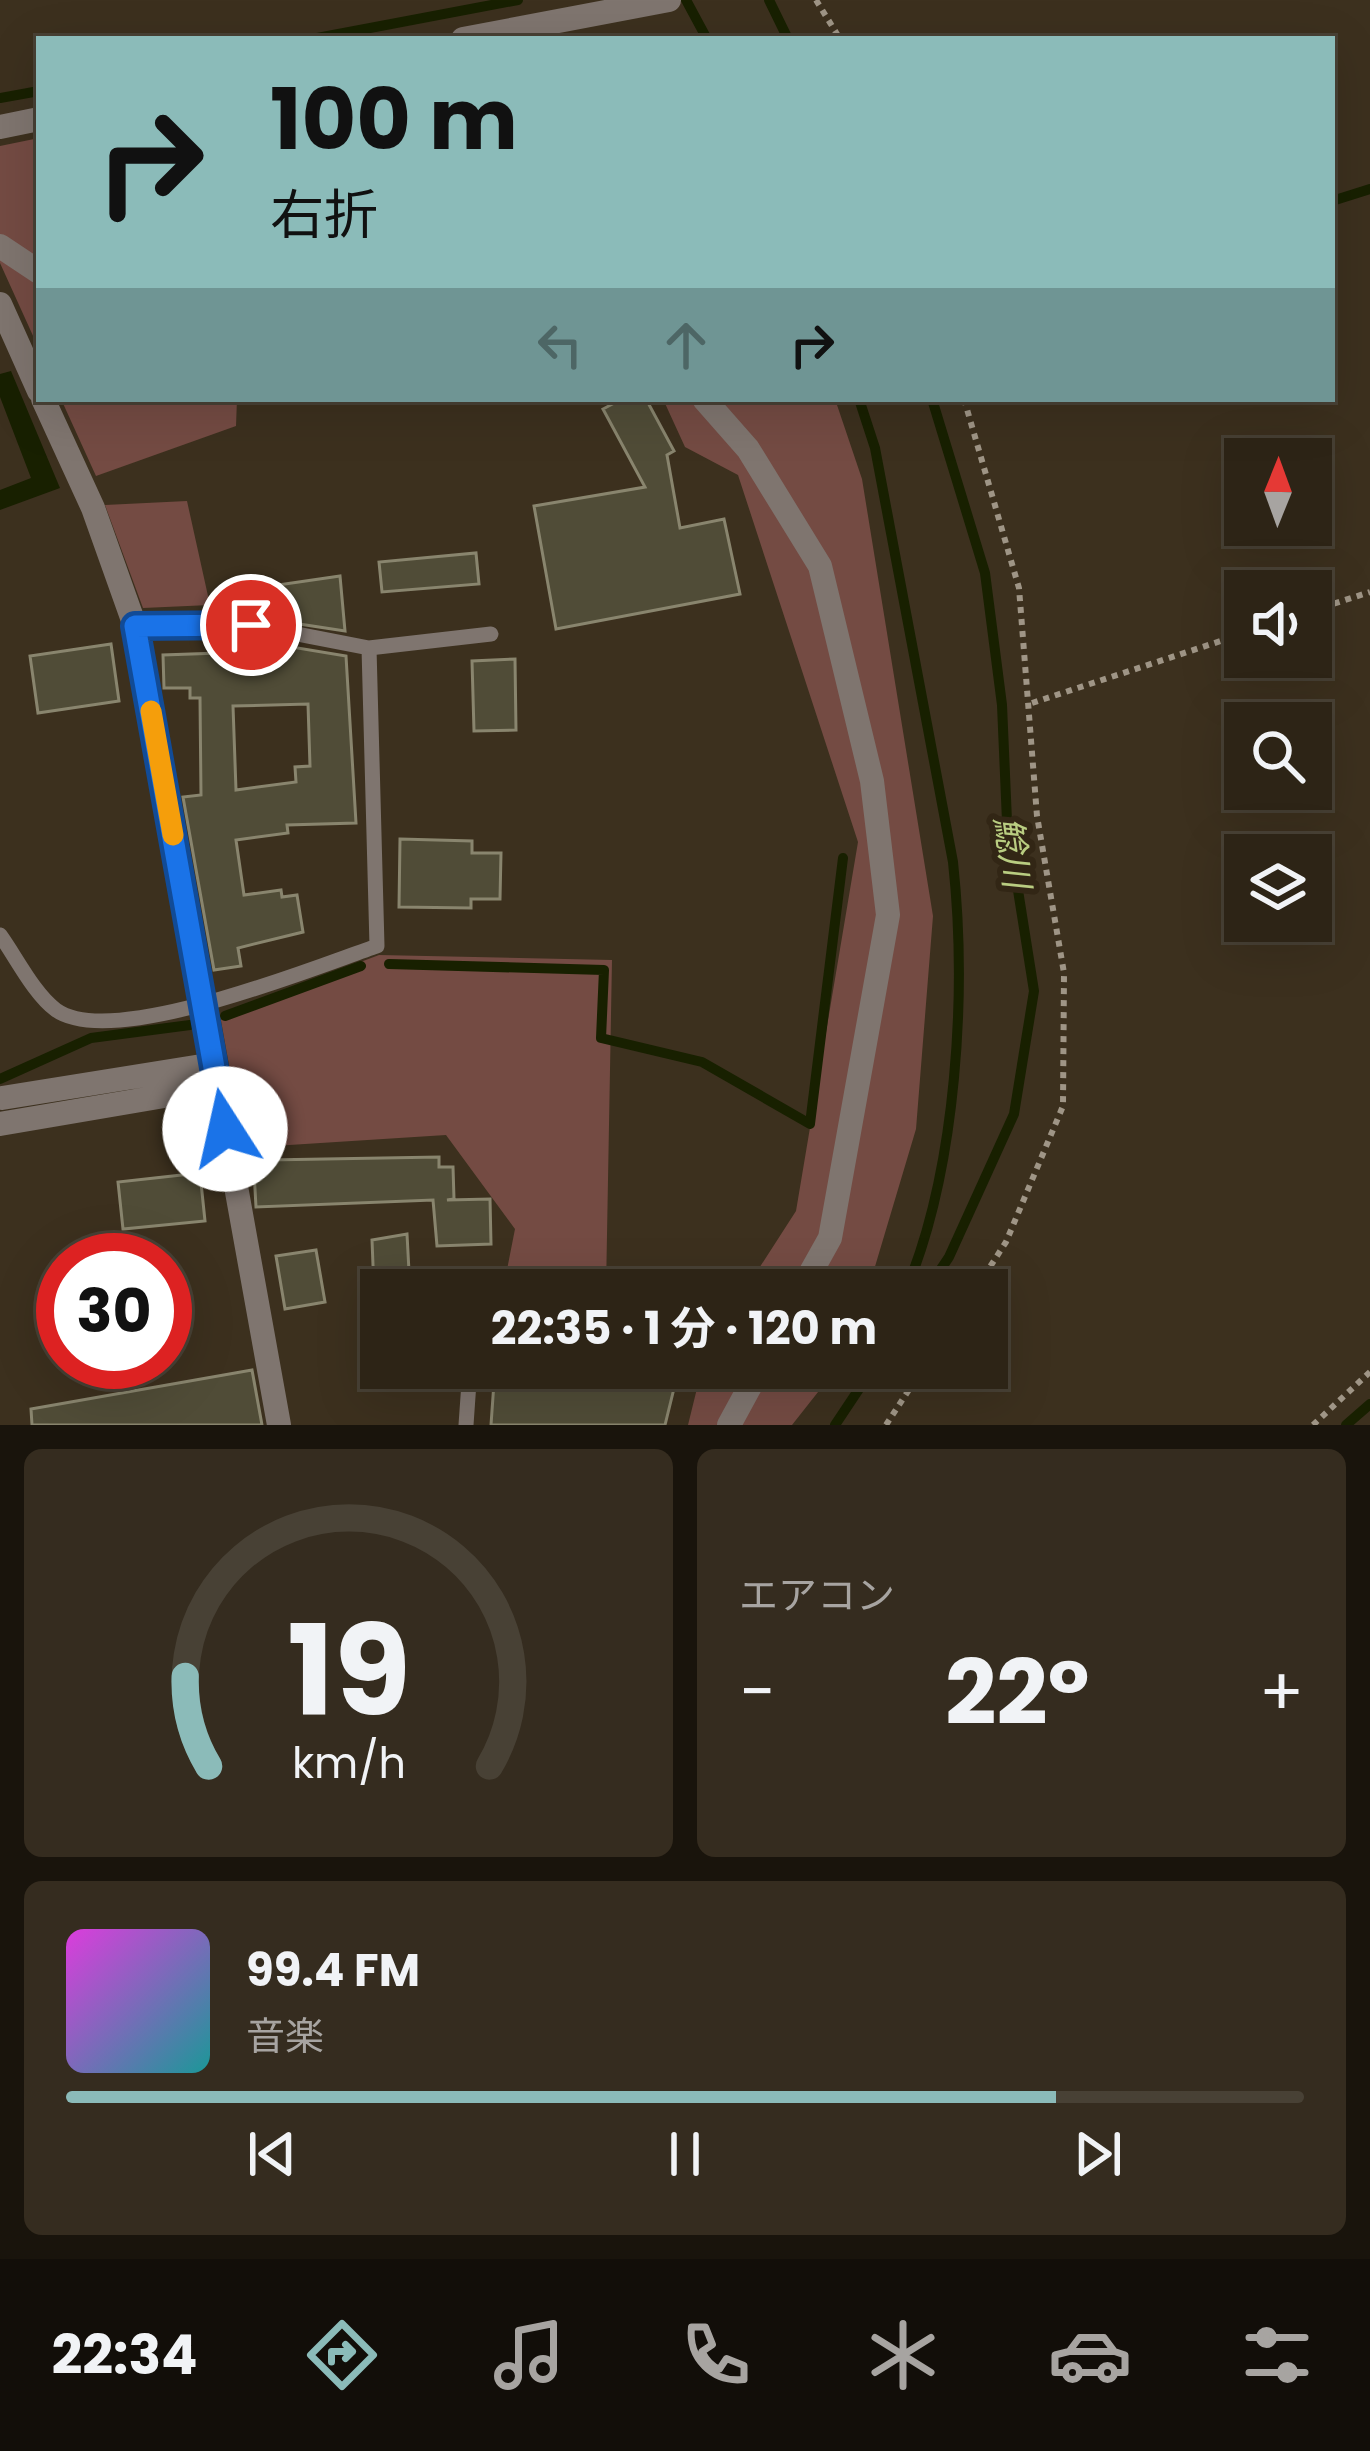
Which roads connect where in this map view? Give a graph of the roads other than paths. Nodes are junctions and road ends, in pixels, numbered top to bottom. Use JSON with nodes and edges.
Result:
{"nodes":[{"id":1,"x":667,"y":0,"type":"edge"},
{"id":2,"x":479,"y":36,"type":"edge"},
{"id":3,"x":36,"y":120,"type":"edge"},
{"id":4,"x":0,"y":127,"type":"edge"},
{"id":5,"x":0,"y":246,"type":"edge"},
{"id":6,"x":36,"y":270,"type":"edge"},
{"id":7,"x":0,"y":304,"type":"edge"},
{"id":8,"x":8,"y":344,"type":"edge"},
{"id":9,"x":36,"y":386,"type":"edge"},
{"id":10,"x":44,"y":402,"type":"edge"},
{"id":11,"x":707,"y":402,"type":"edge"},
{"id":12,"x":135,"y":626,"type":"junction"},
{"id":13,"x":491,"y":634,"type":"dead end"},
{"id":14,"x":369,"y":648,"type":"junction"},
{"id":15,"x":0,"y":935,"type":"edge"},
{"id":16,"x":204,"y":1004,"type":"junction"},
{"id":17,"x":215,"y":1076,"type":"junction"},
{"id":18,"x":2,"y":1098,"type":"edge"},
{"id":19,"x":0,"y":1124,"type":"edge"},
{"id":20,"x":813,"y":1269,"type":"edge"},
{"id":21,"x":469,"y":1389,"type":"edge"},
{"id":22,"x":749,"y":1389,"type":"edge"},
{"id":23,"x":279,"y":1425,"type":"edge"},
{"id":24,"x":466,"y":1425,"type":"edge"},
{"id":25,"x":729,"y":1425,"type":"edge"}],
"edges":[{"from":1,"to":2,"type":"street"},
{"from":3,"to":4,"type":"street"},
{"from":5,"to":6,"type":"street"},
{"from":7,"to":8,"type":"street"},
{"from":8,"to":9,"type":"street"},
{"from":10,"to":12,"type":"street"},
{"from":11,"to":20,"type":"street"},
{"from":12,"to":14,"type":"lane"},
{"from":12,"to":16,"type":"street"},
{"from":13,"to":14,"type":"lane"},
{"from":14,"to":16,"type":"lane"},
{"from":15,"to":16,"type":"lane"},
{"from":16,"to":17,"type":"street"},
{"from":17,"to":18,"type":"street"},
{"from":17,"to":19,"type":"street"},
{"from":17,"to":23,"type":"street"},
{"from":21,"to":24,"type":"lane"},
{"from":22,"to":25,"type":"street"}]}
